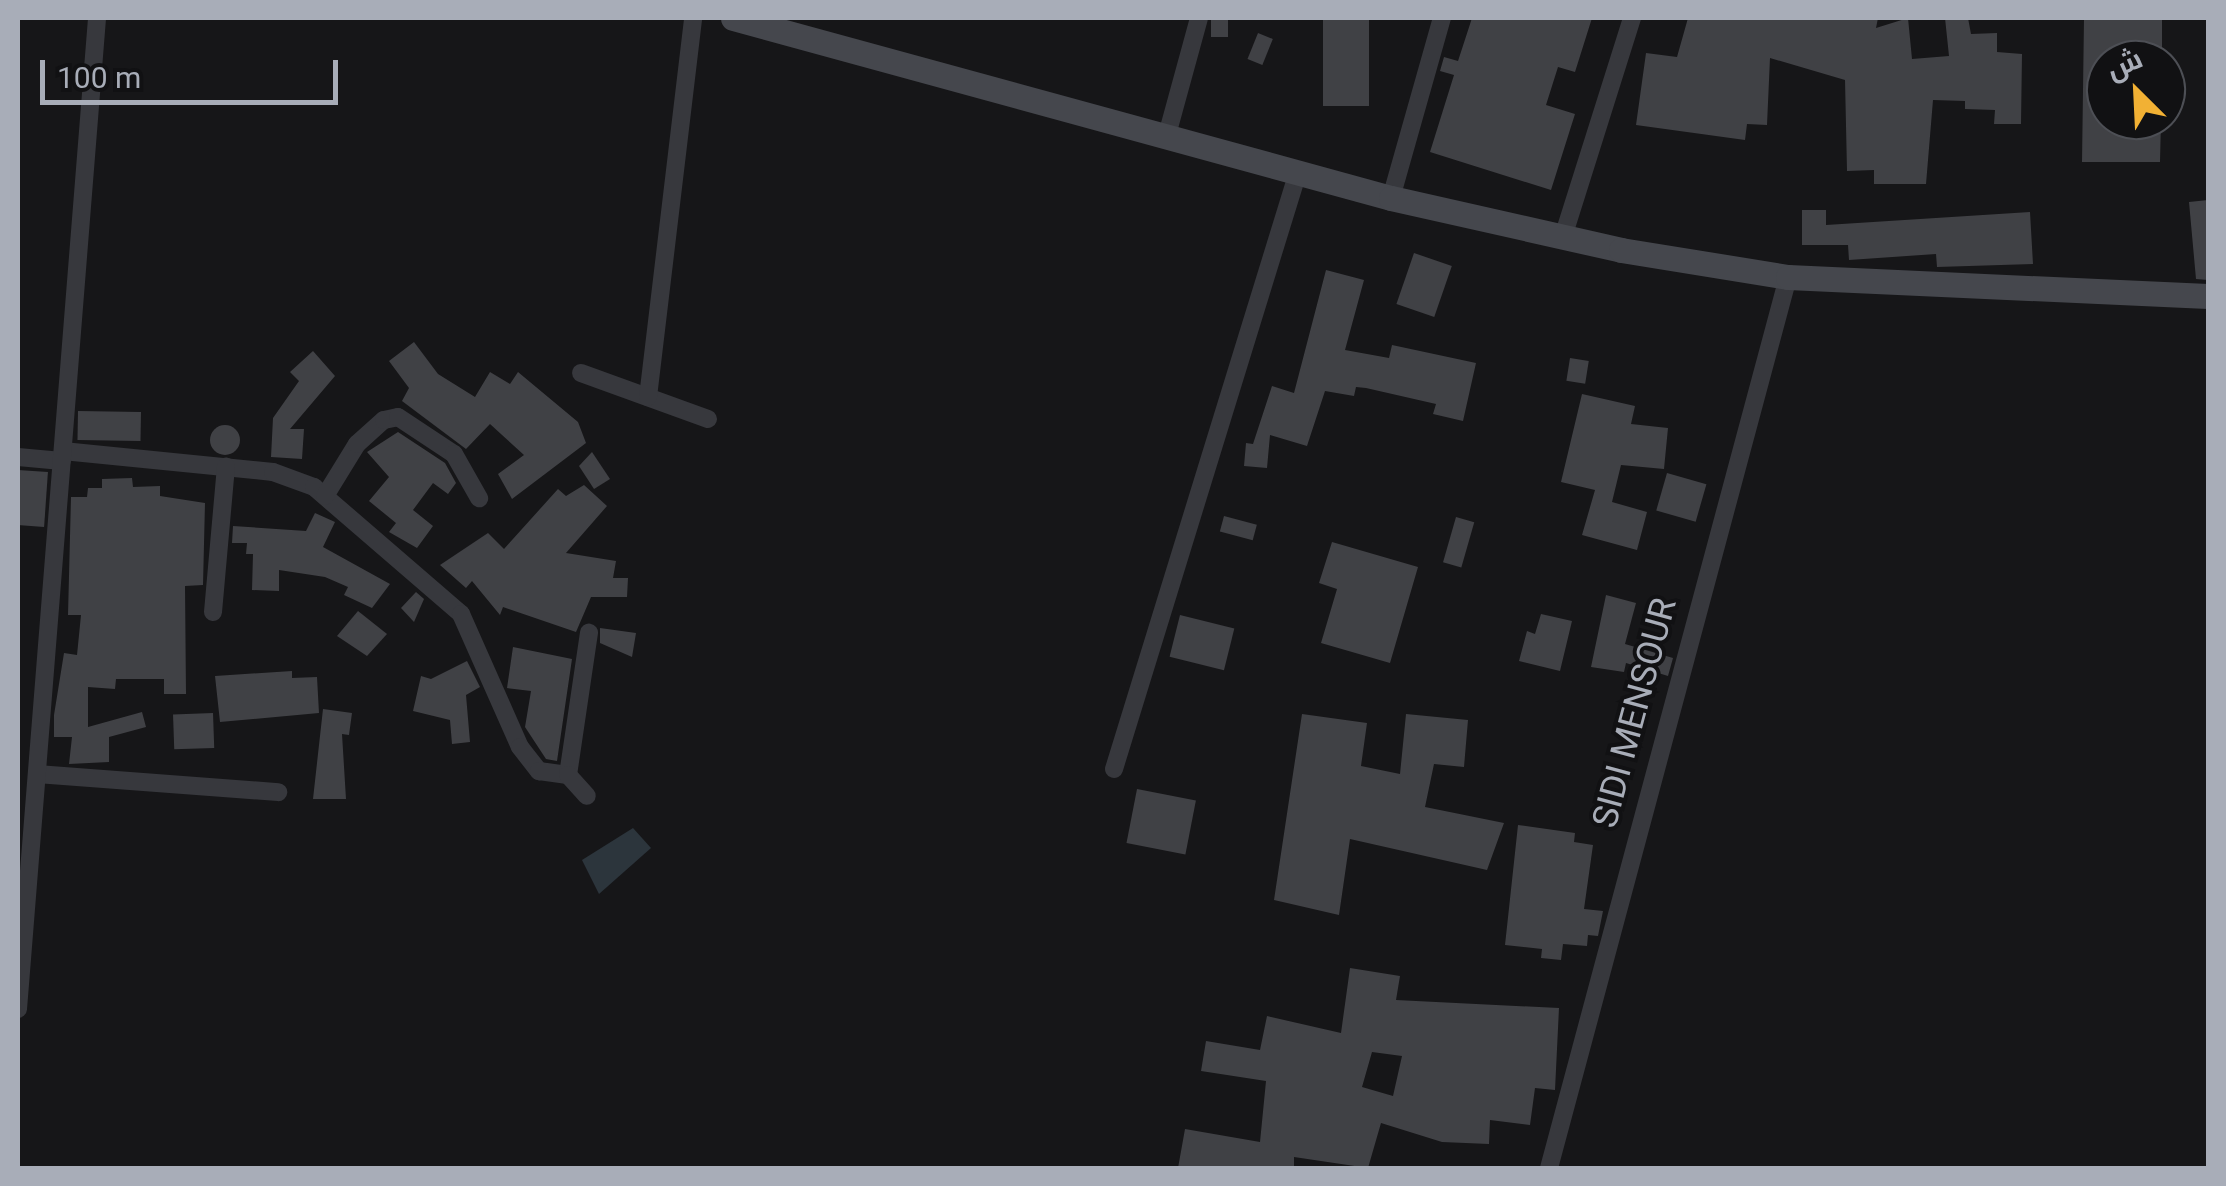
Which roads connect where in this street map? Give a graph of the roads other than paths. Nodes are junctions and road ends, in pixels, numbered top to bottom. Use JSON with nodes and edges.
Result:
{"nodes":[{"id":1,"x":98,"y":18,"type":"edge"},
{"id":2,"x":692,"y":18,"type":"edge"},
{"id":3,"x":734,"y":18,"type":"edge"},
{"id":4,"x":1199,"y":18,"type":"edge"},
{"id":5,"x":1442,"y":18,"type":"edge"},
{"id":6,"x":1632,"y":18,"type":"edge"},
{"id":7,"x":1167,"y":135,"type":"junction"},
{"id":8,"x":1298,"y":172,"type":"junction"},
{"id":9,"x":1391,"y":198,"type":"junction"},
{"id":10,"x":1563,"y":238,"type":"junction"},
{"id":11,"x":1788,"y":277,"type":"junction"},
{"id":12,"x":2208,"y":296,"type":"edge"},
{"id":13,"x":581,"y":373,"type":"dead end"},
{"id":14,"x":648,"y":397,"type":"junction"},
{"id":15,"x":708,"y":420,"type":"dead end"},
{"id":16,"x":63,"y":456,"type":"junction"},
{"id":17,"x":18,"y":457,"type":"edge"},
{"id":18,"x":226,"y":468,"type":"junction"},
{"id":19,"x":325,"y":496,"type":"junction"},
{"id":20,"x":479,"y":498,"type":"dead end"},
{"id":21,"x":213,"y":612,"type":"dead end"},
{"id":22,"x":588,"y":633,"type":"dead end"},
{"id":23,"x":1114,"y":769,"type":"dead end"},
{"id":24,"x":36,"y":774,"type":"junction"},
{"id":25,"x":568,"y":775,"type":"junction"},
{"id":26,"x":278,"y":792,"type":"dead end"},
{"id":27,"x":587,"y":796,"type":"dead end"},
{"id":28,"x":18,"y":1009,"type":"edge"},
{"id":29,"x":1549,"y":1168,"type":"edge"}],
"edges":[{"from":1,"to":16,"type":"street"},
{"from":2,"to":14,"type":"street"},
{"from":3,"to":7,"type":"main road"},
{"from":4,"to":7,"type":"street"},
{"from":5,"to":9,"type":"street"},
{"from":6,"to":10,"type":"street"},
{"from":7,"to":8,"type":"main road"},
{"from":8,"to":9,"type":"main road"},
{"from":8,"to":23,"type":"street"},
{"from":9,"to":10,"type":"main road"},
{"from":10,"to":11,"type":"main road"},
{"from":11,"to":12,"type":"main road"},
{"from":11,"to":29,"type":"street","name":"SIDI MENSOUR"},
{"from":13,"to":14,"type":"street"},
{"from":14,"to":15,"type":"street"},
{"from":16,"to":17,"type":"street"},
{"from":16,"to":18,"type":"street"},
{"from":16,"to":24,"type":"street"},
{"from":18,"to":19,"type":"street"},
{"from":18,"to":21,"type":"street"},
{"from":19,"to":20,"type":"street"},
{"from":19,"to":25,"type":"street"},
{"from":22,"to":25,"type":"street"},
{"from":24,"to":26,"type":"street"},
{"from":24,"to":28,"type":"street"},
{"from":25,"to":27,"type":"street"}]}
